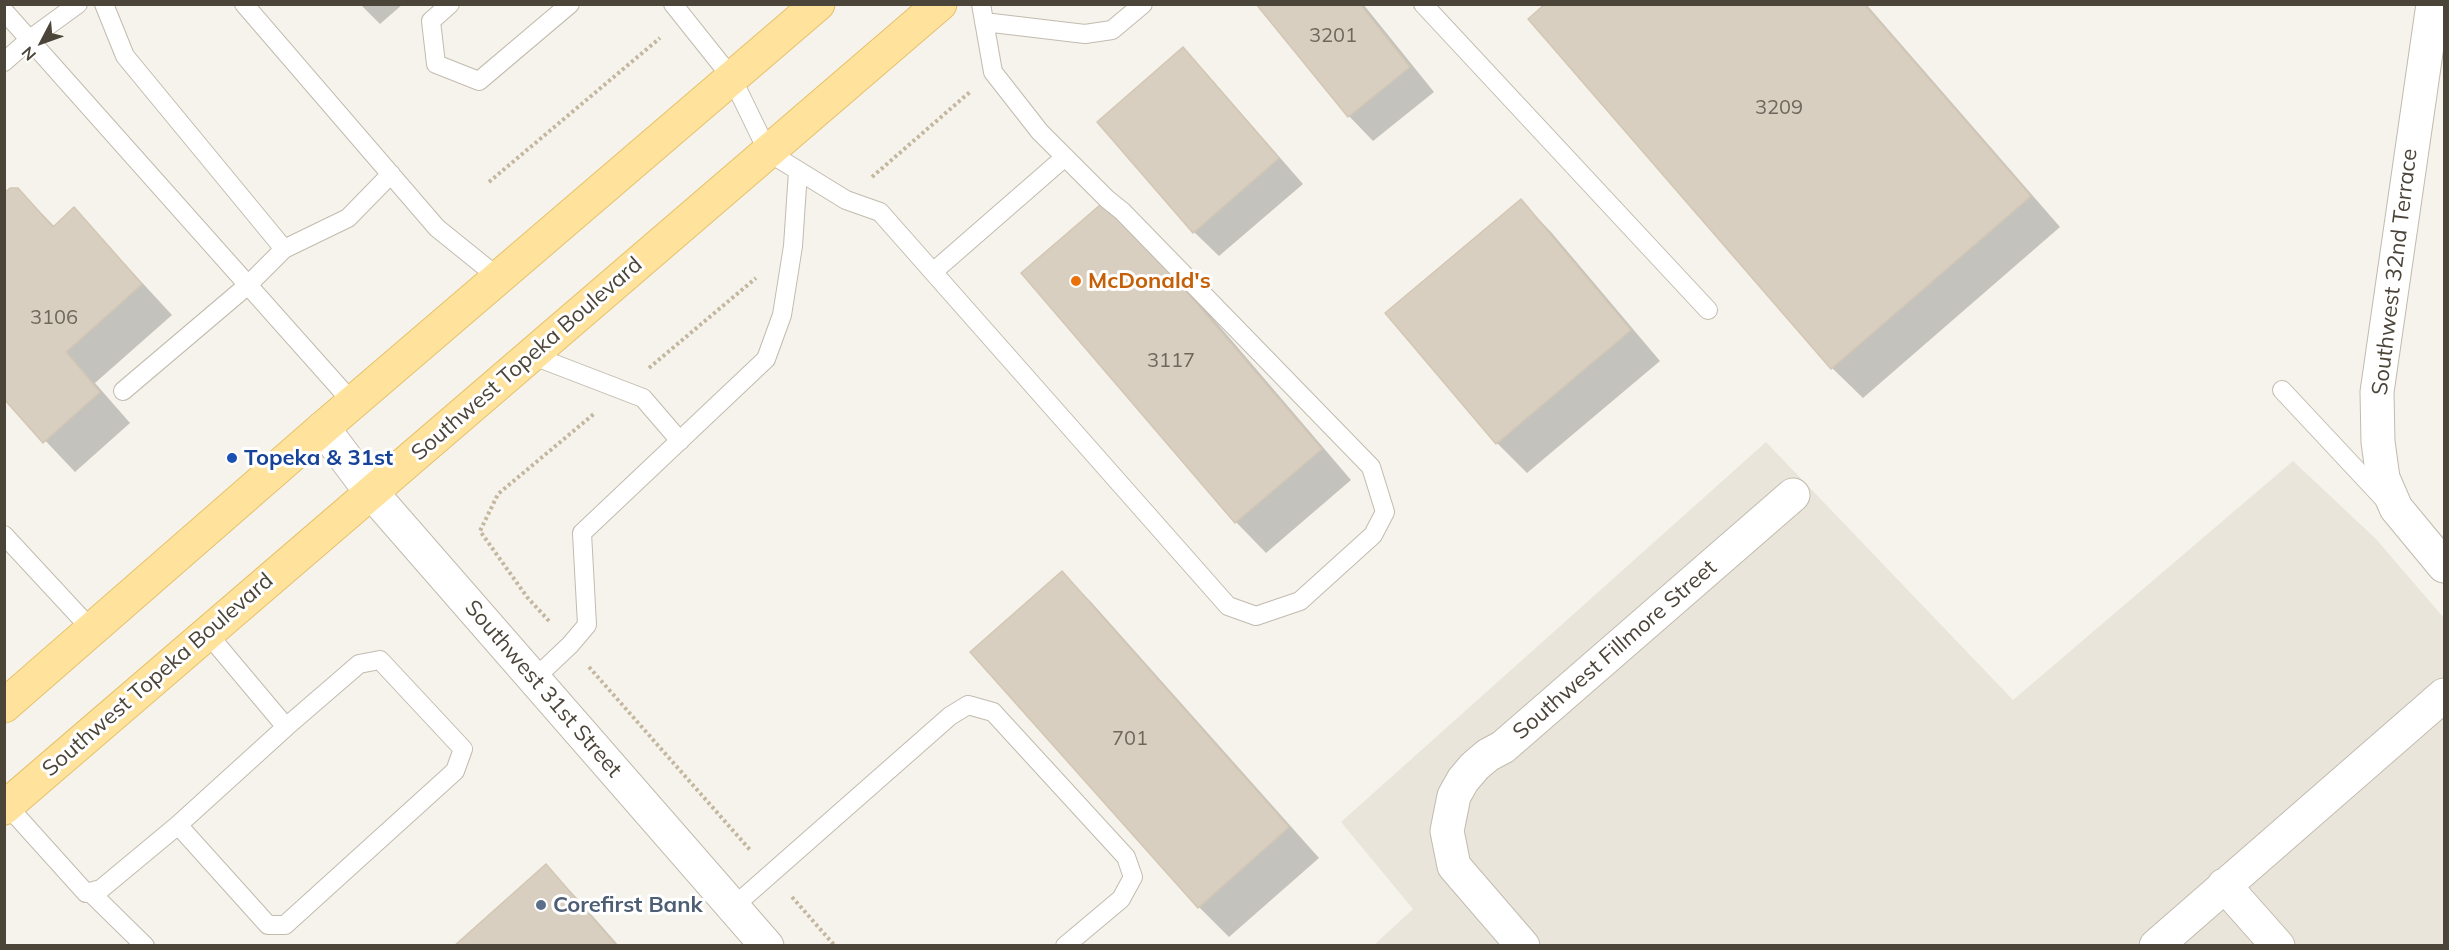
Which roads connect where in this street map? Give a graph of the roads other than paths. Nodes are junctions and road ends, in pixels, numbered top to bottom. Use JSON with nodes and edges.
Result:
{"nodes":[{"id":1,"x":78,"y":4,"type":"edge"},
{"id":2,"x":104,"y":4,"type":"edge"},
{"id":3,"x":244,"y":4,"type":"edge"},
{"id":4,"x":450,"y":4,"type":"edge"},
{"id":5,"x":570,"y":4,"type":"edge"},
{"id":6,"x":818,"y":4,"type":"edge"},
{"id":7,"x":940,"y":4,"type":"edge"},
{"id":8,"x":1143,"y":4,"type":"edge"},
{"id":9,"x":1423,"y":4,"type":"edge"},
{"id":10,"x":2433,"y":4,"type":"edge"},
{"id":11,"x":4,"y":11,"type":"edge"},
{"id":12,"x":678,"y":11,"type":"edge"},
{"id":13,"x":983,"y":13,"type":"edge"},
{"id":14,"x":30,"y":39,"type":"junction"},
{"id":15,"x":4,"y":62,"type":"edge"},
{"id":16,"x":732,"y":78,"type":"junction"},
{"id":17,"x":768,"y":152,"type":"junction"},
{"id":18,"x":1065,"y":157,"type":"junction"},
{"id":19,"x":798,"y":171,"type":"junction"},
{"id":20,"x":391,"y":174,"type":"junction"},
{"id":21,"x":284,"y":249,"type":"junction"},
{"id":22,"x":933,"y":272,"type":"junction"},
{"id":23,"x":499,"y":278,"type":"junction"},
{"id":24,"x":248,"y":285,"type":"junction"},
{"id":25,"x":1708,"y":310,"type":"dead end"},
{"id":26,"x":531,"y":355,"type":"junction"},
{"id":27,"x":2282,"y":390,"type":"dead end"},
{"id":28,"x":123,"y":391,"type":"dead end"},
{"id":29,"x":353,"y":403,"type":"junction"},
{"id":30,"x":323,"y":429,"type":"junction"},
{"id":31,"x":680,"y":441,"type":"junction"},
{"id":32,"x":371,"y":492,"type":"junction"},
{"id":33,"x":1793,"y":495,"type":"dead end"},
{"id":34,"x":2414,"y":532,"type":"junction"},
{"id":35,"x":4,"y":535,"type":"edge"},
{"id":36,"x":2445,"y":566,"type":"edge"},
{"id":37,"x":92,"y":630,"type":"junction"},
{"id":38,"x":207,"y":633,"type":"junction"},
{"id":39,"x":534,"y":679,"type":"junction"},
{"id":40,"x":2445,"y":695,"type":"edge"},
{"id":41,"x":4,"y":706,"type":"edge"},
{"id":42,"x":286,"y":727,"type":"junction"},
{"id":43,"x":5,"y":805,"type":"edge"},
{"id":44,"x":178,"y":825,"type":"junction"},
{"id":45,"x":2224,"y":885,"type":"junction"},
{"id":46,"x":90,"y":892,"type":"junction"},
{"id":47,"x":733,"y":907,"type":"junction"},
{"id":48,"x":145,"y":945,"type":"edge"},
{"id":49,"x":767,"y":945,"type":"edge"},
{"id":50,"x":1065,"y":945,"type":"edge"},
{"id":51,"x":1523,"y":945,"type":"edge"},
{"id":52,"x":2156,"y":945,"type":"edge"},
{"id":53,"x":2278,"y":945,"type":"edge"}],
"edges":[{"from":1,"to":14,"type":"lane"},
{"from":2,"to":21,"type":"lane"},
{"from":3,"to":20,"type":"lane"},
{"from":4,"to":5,"type":"lane"},
{"from":6,"to":16,"type":"main road"},
{"from":7,"to":17,"type":"main road","name":"Southwest Topeka Boulevard"},
{"from":8,"to":13,"type":"lane"},
{"from":9,"to":25,"type":"lane"},
{"from":10,"to":34,"type":"street","name":"Southwest 32nd Terrace"},
{"from":11,"to":14,"type":"lane"},
{"from":12,"to":16,"type":"lane"},
{"from":13,"to":18,"type":"lane"},
{"from":14,"to":15,"type":"lane"},
{"from":14,"to":24,"type":"lane"},
{"from":16,"to":17,"type":"lane"},
{"from":16,"to":23,"type":"main road"},
{"from":17,"to":19,"type":"lane"},
{"from":17,"to":26,"type":"main road","name":"Southwest Topeka Boulevard"},
{"from":18,"to":22,"type":"lane"},
{"from":18,"to":22,"type":"lane"},
{"from":19,"to":22,"type":"lane"},
{"from":19,"to":31,"type":"lane"},
{"from":20,"to":21,"type":"lane"},
{"from":20,"to":23,"type":"lane"},
{"from":21,"to":24,"type":"lane"},
{"from":23,"to":29,"type":"main road"},
{"from":24,"to":28,"type":"lane"},
{"from":24,"to":29,"type":"lane"},
{"from":26,"to":31,"type":"lane"},
{"from":26,"to":32,"type":"main road","name":"Southwest Topeka Boulevard"},
{"from":27,"to":34,"type":"lane","name":"Southwest 32nd Terrace"},
{"from":29,"to":30,"type":"main road"},
{"from":30,"to":32,"type":"street","name":"Southwest 31st Street"},
{"from":30,"to":37,"type":"main road"},
{"from":31,"to":39,"type":"lane"},
{"from":32,"to":38,"type":"main road","name":"Southwest Topeka Boulevard"},
{"from":32,"to":39,"type":"street","name":"Southwest 31st Street"},
{"from":33,"to":51,"type":"street","name":"Southwest Fillmore Street"},
{"from":34,"to":36,"type":"street","name":"Southwest 32nd Terrace"},
{"from":35,"to":37,"type":"lane"},
{"from":37,"to":41,"type":"main road"},
{"from":38,"to":42,"type":"lane"},
{"from":38,"to":43,"type":"main road","name":"Southwest Topeka Boulevard"},
{"from":39,"to":47,"type":"street","name":"Southwest 31st Street"},
{"from":40,"to":45,"type":"street"},
{"from":42,"to":44,"type":"lane"},
{"from":42,"to":44,"type":"lane"},
{"from":43,"to":46,"type":"lane"},
{"from":44,"to":46,"type":"lane"},
{"from":45,"to":52,"type":"street"},
{"from":45,"to":53,"type":"street"},
{"from":46,"to":48,"type":"lane"},
{"from":47,"to":49,"type":"street","name":"Southwest 31st Street"},
{"from":47,"to":50,"type":"lane"}]}
